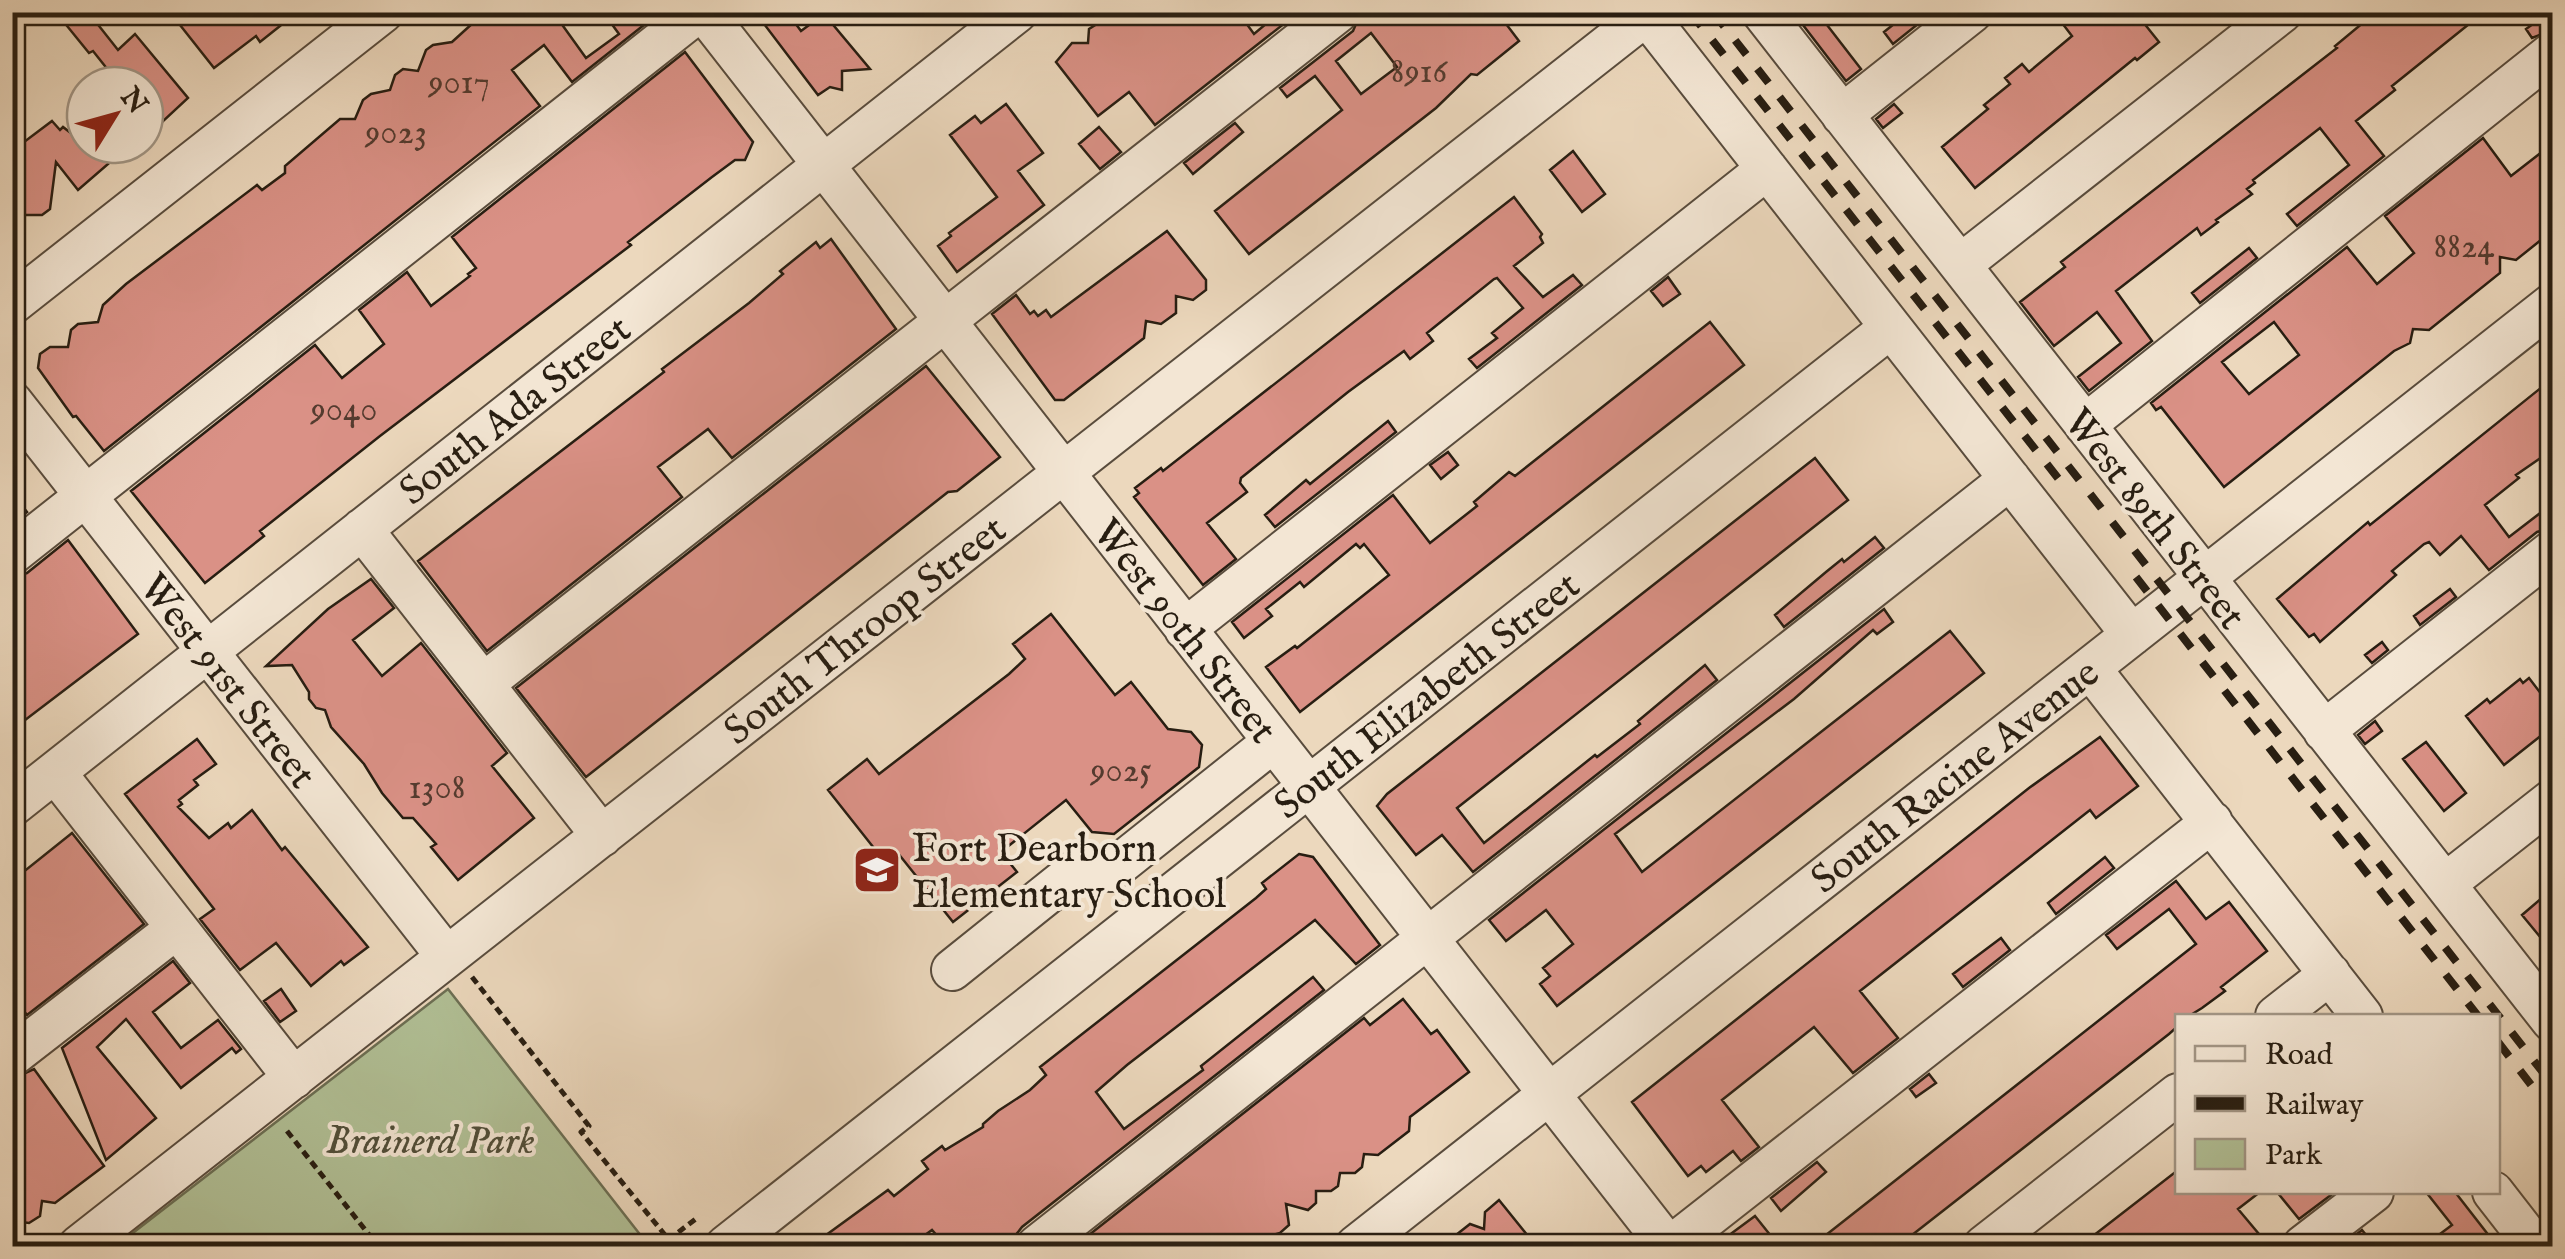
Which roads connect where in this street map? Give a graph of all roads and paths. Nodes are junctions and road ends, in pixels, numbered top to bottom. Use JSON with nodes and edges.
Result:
{"nodes":[{"id":1,"x":382,"y":12,"type":"edge"},
{"id":2,"x":701,"y":12,"type":"edge"},
{"id":3,"x":1017,"y":12,"type":"edge"},
{"id":4,"x":1338,"y":12,"type":"edge"},
{"id":5,"x":1762,"y":12,"type":"edge"},
{"id":6,"x":1972,"y":12,"type":"edge"},
{"id":7,"x":2282,"y":12,"type":"edge"},
{"id":8,"x":1647,"y":13,"type":"edge"},
{"id":9,"x":2552,"y":54,"type":"edge"},
{"id":10,"x":1842,"y":115,"type":"junction"},
{"id":11,"x":823,"y":165,"type":"junction"},
{"id":12,"x":1767,"y":169,"type":"junction"},
{"id":13,"x":1960,"y":265,"type":"junction"},
{"id":14,"x":12,"y":304,"type":"edge"},
{"id":15,"x":2552,"y":304,"type":"edge"},
{"id":16,"x":945,"y":322,"type":"junction"},
{"id":17,"x":1890,"y":328,"type":"junction"},
{"id":18,"x":12,"y":402,"type":"edge"},
{"id":19,"x":2084,"y":425,"type":"junction"},
{"id":20,"x":1064,"y":473,"type":"junction"},
{"id":21,"x":2010,"y":479,"type":"junction"},
{"id":22,"x":86,"y":497,"type":"junction"},
{"id":23,"x":362,"y":529,"type":"junction"},
{"id":24,"x":2552,"y":551,"type":"edge"},
{"id":25,"x":12,"y":554,"type":"edge"},
{"id":26,"x":2203,"y":579,"type":"junction"},
{"id":27,"x":1185,"y":629,"type":"junction"},
{"id":28,"x":2132,"y":636,"type":"junction"},
{"id":29,"x":207,"y":652,"type":"junction"},
{"id":30,"x":2090,"y":668,"type":"junction"},
{"id":31,"x":483,"y":684,"type":"junction"},
{"id":32,"x":2324,"y":731,"type":"junction"},
{"id":33,"x":1273,"y":742,"type":"junction"},
{"id":34,"x":55,"y":772,"type":"junction"},
{"id":35,"x":1308,"y":786,"type":"junction"},
{"id":36,"x":2552,"y":800,"type":"edge"},
{"id":37,"x":12,"y":806,"type":"edge"},
{"id":38,"x":2212,"y":822,"type":"junction"},
{"id":39,"x":602,"y":836,"type":"junction"},
{"id":40,"x":2446,"y":884,"type":"junction"},
{"id":41,"x":177,"y":928,"type":"junction"},
{"id":42,"x":1428,"y":939,"type":"junction"},
{"id":43,"x":462,"y":970,"type":"junction"},
{"id":44,"x":952,"y":970,"type":"dead end"},
{"id":45,"x":2330,"y":974,"type":"junction"},
{"id":46,"x":2279,"y":1014,"type":"edge"},
{"id":47,"x":2360,"y":1014,"type":"edge"},
{"id":48,"x":2552,"y":1022,"type":"edge"},
{"id":49,"x":12,"y":1056,"type":"edge"},
{"id":50,"x":294,"y":1078,"type":"junction"},
{"id":51,"x":1549,"y":1094,"type":"junction"},
{"id":52,"x":2175,"y":1096,"type":"edge"},
{"id":53,"x":287,"y":1131,"type":"dead end"},
{"id":54,"x":2370,"y":1194,"type":"edge"},
{"id":55,"x":2496,"y":1194,"type":"edge"},
{"id":56,"x":696,"y":1218,"type":"dead end"},
{"id":57,"x":670,"y":1244,"type":"edge"},
{"id":58,"x":79,"y":1246,"type":"edge"},
{"id":59,"x":378,"y":1246,"type":"edge"},
{"id":60,"x":726,"y":1246,"type":"edge"},
{"id":61,"x":1037,"y":1246,"type":"edge"},
{"id":62,"x":1356,"y":1246,"type":"edge"},
{"id":63,"x":1670,"y":1246,"type":"edge"},
{"id":64,"x":1984,"y":1246,"type":"edge"},
{"id":65,"x":2304,"y":1246,"type":"edge"},
{"id":66,"x":2535,"y":1246,"type":"edge"}],
"edges":[{"from":1,"to":14,"type":"street"},
{"from":2,"to":11,"type":"street","name":"West 90th Street"},
{"from":2,"to":22,"type":"street"},
{"from":3,"to":11,"type":"street","name":"South Ada Street"},
{"from":4,"to":16,"type":"street"},
{"from":5,"to":10,"type":"street","name":"West 89th Street"},
{"from":6,"to":10,"type":"street"},
{"from":7,"to":13,"type":"street"},
{"from":8,"to":12,"type":"street"},
{"from":8,"to":20,"type":"street","name":"South Throop Street"},
{"from":9,"to":19,"type":"street"},
{"from":10,"to":13,"type":"street","name":"West 89th Street"},
{"from":11,"to":16,"type":"street","name":"West 90th Street"},
{"from":11,"to":23,"type":"street","name":"South Ada Street"},
{"from":12,"to":17,"type":"street"},
{"from":12,"to":27,"type":"street"},
{"from":13,"to":19,"type":"street","name":"West 89th Street"},
{"from":15,"to":26,"type":"street","name":"South Racine Avenue"},
{"from":16,"to":20,"type":"street","name":"West 90th Street"},
{"from":16,"to":31,"type":"street"},
{"from":17,"to":21,"type":"street"},
{"from":17,"to":35,"type":"street","name":"South Elizabeth Street"},
{"from":18,"to":22,"type":"street","name":"West 91st Street"},
{"from":19,"to":26,"type":"street","name":"West 89th Street"},
{"from":20,"to":27,"type":"street","name":"West 90th Street"},
{"from":20,"to":39,"type":"street","name":"South Throop Street"},
{"from":21,"to":28,"type":"street"},
{"from":21,"to":42,"type":"street"},
{"from":22,"to":25,"type":"street"},
{"from":22,"to":29,"type":"street","name":"West 91st Street"},
{"from":23,"to":29,"type":"street","name":"South Ada Street"},
{"from":23,"to":31,"type":"street"},
{"from":24,"to":32,"type":"street"},
{"from":26,"to":28,"type":"street","name":"South Racine Avenue"},
{"from":26,"to":32,"type":"street","name":"West 89th Street"},
{"from":27,"to":33,"type":"street","name":"West 90th Street"},
{"from":28,"to":30,"type":"street","name":"South Racine Avenue"},
{"from":29,"to":34,"type":"street","name":"South Ada Street"},
{"from":29,"to":43,"type":"street","name":"West 91st Street"},
{"from":30,"to":38,"type":"street"},
{"from":30,"to":51,"type":"street","name":"South Racine Avenue"},
{"from":31,"to":39,"type":"street"},
{"from":32,"to":40,"type":"street","name":"West 89th Street"},
{"from":33,"to":35,"type":"street","name":"West 90th Street"},
{"from":33,"to":44,"type":"street"},
{"from":34,"to":37,"type":"street","name":"South Ada Street"},
{"from":34,"to":41,"type":"street"},
{"from":35,"to":42,"type":"street","name":"West 90th Street"},
{"from":35,"to":60,"type":"street","name":"South Elizabeth Street"},
{"from":36,"to":40,"type":"street"},
{"from":38,"to":45,"type":"street"},
{"from":38,"to":63,"type":"street"},
{"from":39,"to":43,"type":"street","name":"South Throop Street"},
{"from":40,"to":48,"type":"street","name":"West 89th Street"},
{"from":41,"to":49,"type":"street"},
{"from":41,"to":50,"type":"street"},
{"from":42,"to":51,"type":"street","name":"West 90th Street"},
{"from":42,"to":61,"type":"street"},
{"from":43,"to":50,"type":"street","name":"South Throop Street"},
{"from":43,"to":57,"type":"path"},
{"from":45,"to":46,"type":"street"},
{"from":45,"to":47,"type":"street"},
{"from":50,"to":58,"type":"street","name":"South Throop Street"},
{"from":51,"to":62,"type":"street","name":"South Racine Avenue"},
{"from":51,"to":63,"type":"street","name":"West 90th Street"},
{"from":52,"to":64,"type":"street"},
{"from":53,"to":59,"type":"path"},
{"from":54,"to":65,"type":"street"},
{"from":55,"to":66,"type":"street"},
{"from":56,"to":57,"type":"path"}]}
